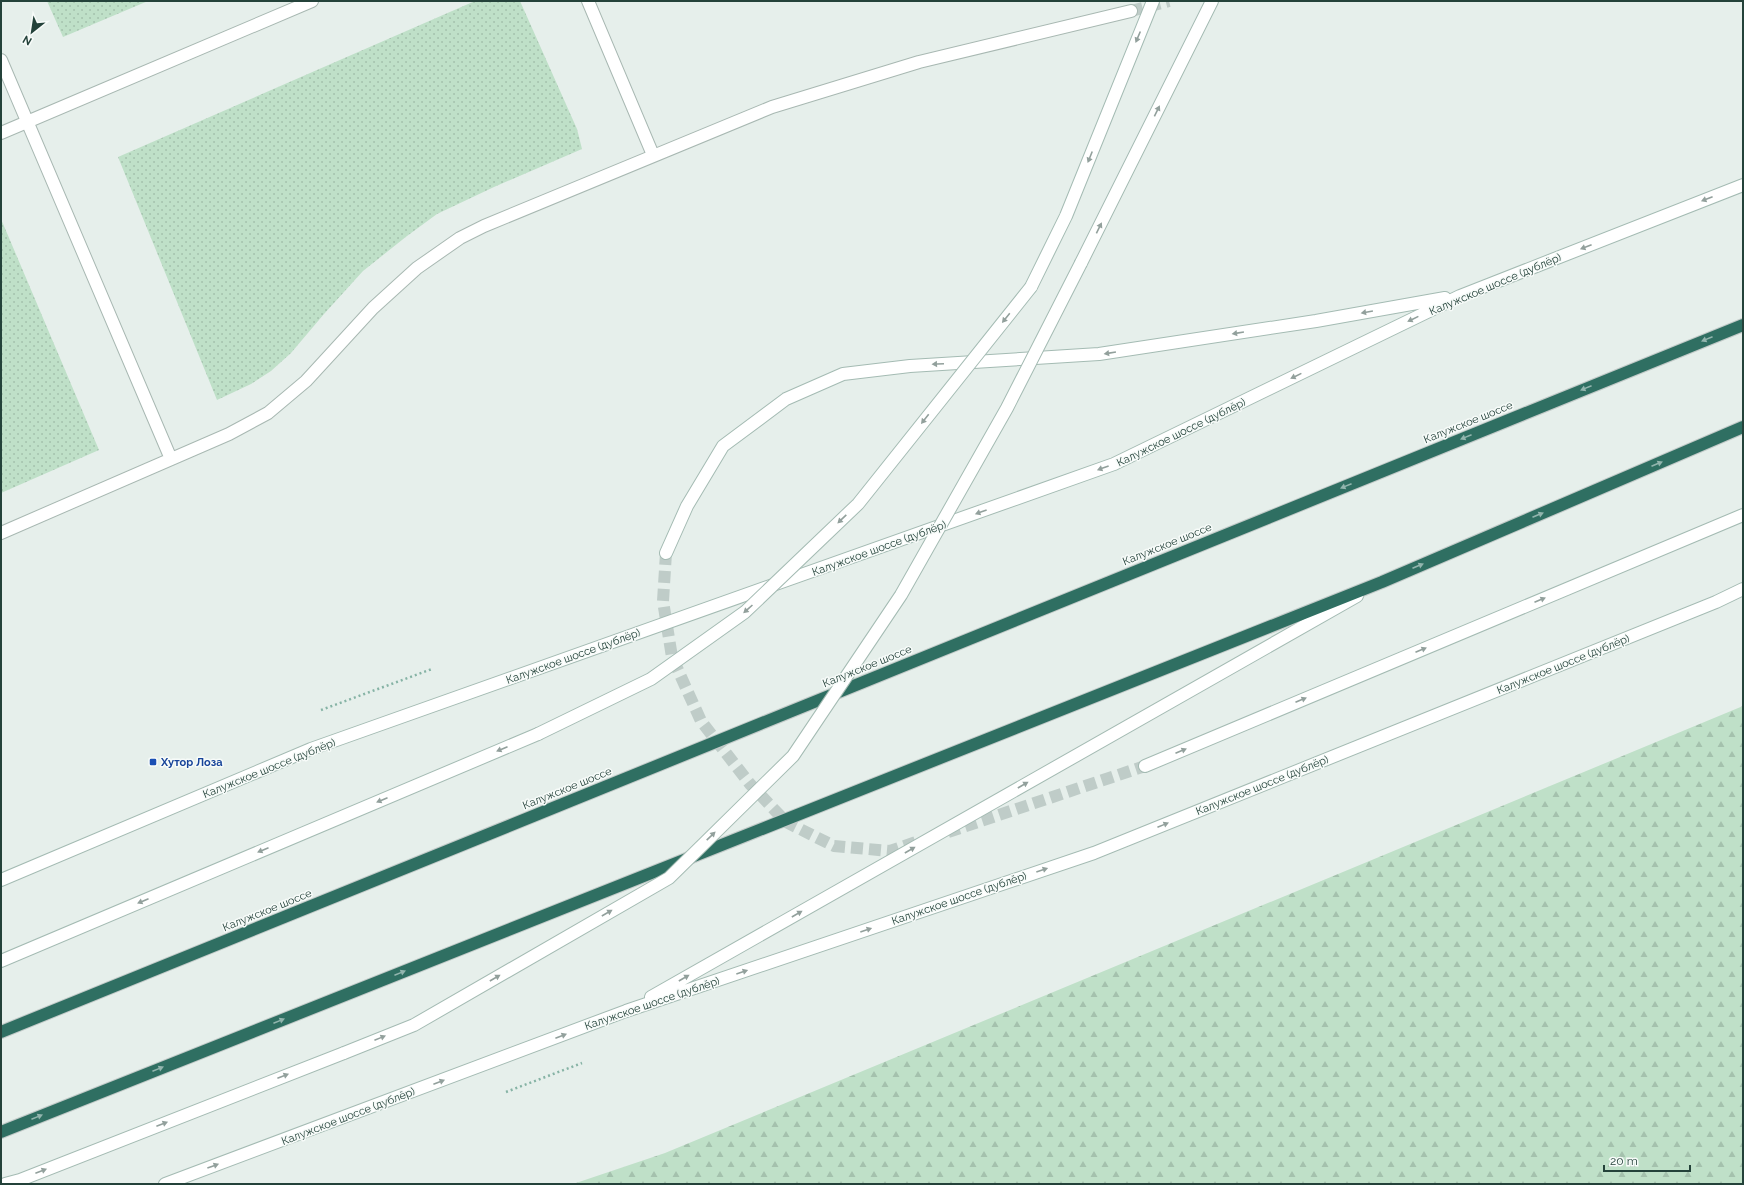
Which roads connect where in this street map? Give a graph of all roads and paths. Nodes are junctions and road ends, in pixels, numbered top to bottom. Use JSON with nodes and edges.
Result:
{"nodes":[{"id":1,"x":312,"y":1,"type":"edge"},
{"id":2,"x":588,"y":1,"type":"edge"},
{"id":3,"x":1153,"y":1,"type":"edge"},
{"id":4,"x":1212,"y":1,"type":"edge"},
{"id":5,"x":1131,"y":11,"type":"tunnel mouth"},
{"id":6,"x":1,"y":60,"type":"edge"},
{"id":7,"x":28,"y":122,"type":"junction"},
{"id":8,"x":1,"y":133,"type":"edge"},
{"id":9,"x":653,"y":155,"type":"junction"},
{"id":10,"x":1743,"y":185,"type":"edge"},
{"id":11,"x":1460,"y":296,"type":"junction"},
{"id":12,"x":1743,"y":325,"type":"edge"},
{"id":13,"x":1743,"y":427,"type":"edge"},
{"id":14,"x":171,"y":459,"type":"junction"},
{"id":15,"x":1743,"y":515,"type":"edge"},
{"id":16,"x":1,"y":533,"type":"edge"},
{"id":17,"x":666,"y":553,"type":"tunnel mouth"},
{"id":18,"x":1382,"y":582,"type":"junction"},
{"id":19,"x":1743,"y":589,"type":"edge"},
{"id":20,"x":432,"y":669,"type":"dead end"},
{"id":21,"x":321,"y":710,"type":"dead end"},
{"id":22,"x":1145,"y":766,"type":"tunnel mouth"},
{"id":23,"x":1,"y":880,"type":"edge"},
{"id":24,"x":1,"y":961,"type":"edge"},
{"id":25,"x":626,"y":1011,"type":"junction"},
{"id":26,"x":1,"y":1032,"type":"edge"},
{"id":27,"x":582,"y":1063,"type":"dead end"},
{"id":28,"x":506,"y":1092,"type":"dead end"},
{"id":29,"x":1,"y":1132,"type":"edge"},
{"id":30,"x":5,"y":1184,"type":"edge"},
{"id":31,"x":165,"y":1184,"type":"edge"}],
"edges":[{"from":1,"to":7,"type":"street"},
{"from":2,"to":9,"type":"street"},
{"from":3,"to":24,"type":"street","one_way":true,"bridge":true},
{"from":30,"to":4,"type":"street","one_way":true,"bridge":true},
{"from":5,"to":9,"type":"street"},
{"from":6,"to":7,"type":"street"},
{"from":7,"to":8,"type":"street"},
{"from":7,"to":14,"type":"street"},
{"from":9,"to":14,"type":"street"},
{"from":10,"to":11,"type":"street","name":"Калужское шоссе (дублёр)","one_way":true},
{"from":11,"to":17,"type":"street","one_way":true},
{"from":11,"to":23,"type":"street","name":"Калужское шоссе (дублёр)","one_way":true},
{"from":12,"to":26,"type":"highway","name":"Калужское шоссе","one_way":true},
{"from":18,"to":13,"type":"highway","one_way":true},
{"from":14,"to":16,"type":"street"},
{"from":22,"to":15,"type":"street","one_way":true},
{"from":25,"to":18,"type":"street","one_way":true},
{"from":29,"to":18,"type":"highway","one_way":true},
{"from":25,"to":19,"type":"street","name":"Калужское шоссе (дублёр)","one_way":true},
{"from":20,"to":21,"type":"path"},
{"from":31,"to":25,"type":"street","name":"Калужское шоссе (дублёр)","one_way":true},
{"from":27,"to":28,"type":"path"}]}
